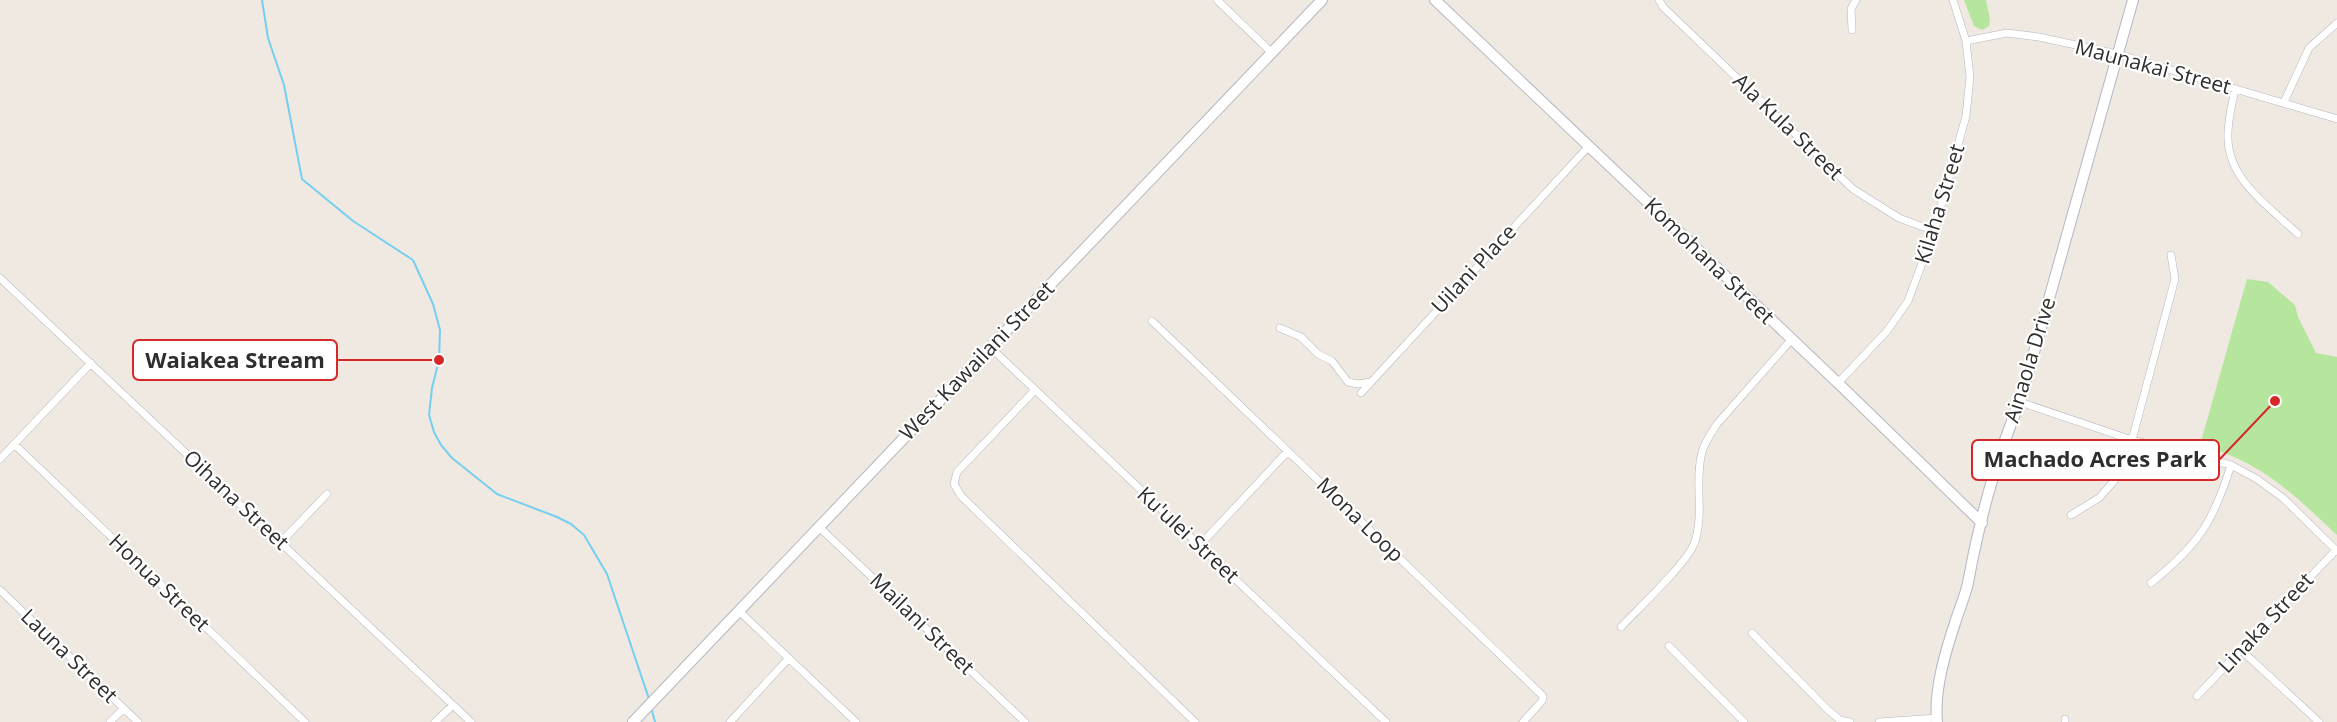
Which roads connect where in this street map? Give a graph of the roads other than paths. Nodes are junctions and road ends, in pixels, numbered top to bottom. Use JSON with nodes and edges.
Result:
{"nodes":[{"id":1,"x":1217,"y":0,"type":"edge"},
{"id":2,"x":1322,"y":0,"type":"edge"},
{"id":3,"x":1435,"y":0,"type":"edge"},
{"id":4,"x":1659,"y":0,"type":"edge"},
{"id":5,"x":1856,"y":0,"type":"edge"},
{"id":6,"x":1953,"y":0,"type":"edge"},
{"id":7,"x":2133,"y":0,"type":"edge"},
{"id":8,"x":2337,"y":23,"type":"edge"},
{"id":9,"x":1852,"y":30,"type":"dead end"},
{"id":10,"x":1966,"y":41,"type":"junction"},
{"id":11,"x":1271,"y":52,"type":"junction"},
{"id":12,"x":2117,"y":54,"type":"junction"},
{"id":13,"x":2235,"y":88,"type":"junction"},
{"id":14,"x":2284,"y":102,"type":"junction"},
{"id":15,"x":2337,"y":119,"type":"edge"},
{"id":16,"x":1588,"y":147,"type":"junction"},
{"id":17,"x":1934,"y":231,"type":"junction"},
{"id":18,"x":2298,"y":234,"type":"dead end"},
{"id":19,"x":2171,"y":255,"type":"dead end"},
{"id":20,"x":0,"y":278,"type":"edge"},
{"id":21,"x":1152,"y":321,"type":"dead end"},
{"id":22,"x":1280,"y":328,"type":"dead end"},
{"id":23,"x":1791,"y":340,"type":"junction"},
{"id":24,"x":990,"y":347,"type":"junction"},
{"id":25,"x":91,"y":363,"type":"junction"},
{"id":26,"x":1371,"y":381,"type":"junction"},
{"id":27,"x":1838,"y":383,"type":"junction"},
{"id":28,"x":1035,"y":390,"type":"junction"},
{"id":29,"x":1361,"y":393,"type":"dead end"},
{"id":30,"x":2020,"y":402,"type":"junction"},
{"id":31,"x":2132,"y":440,"type":"junction"},
{"id":32,"x":14,"y":444,"type":"junction"},
{"id":33,"x":1288,"y":451,"type":"junction"},
{"id":34,"x":0,"y":459,"type":"edge"},
{"id":35,"x":2231,"y":465,"type":"junction"},
{"id":36,"x":327,"y":494,"type":"dead end"},
{"id":37,"x":2071,"y":515,"type":"dead end"},
{"id":38,"x":1982,"y":523,"type":"junction"},
{"id":39,"x":819,"y":527,"type":"junction"},
{"id":40,"x":280,"y":542,"type":"junction"},
{"id":41,"x":1199,"y":546,"type":"junction"},
{"id":42,"x":2336,"y":550,"type":"edge"},
{"id":43,"x":2151,"y":583,"type":"dead end"},
{"id":44,"x":0,"y":590,"type":"edge"},
{"id":45,"x":739,"y":611,"type":"junction"},
{"id":46,"x":1621,"y":627,"type":"dead end"},
{"id":47,"x":1752,"y":633,"type":"dead end"},
{"id":48,"x":1669,"y":646,"type":"dead end"},
{"id":49,"x":2241,"y":650,"type":"junction"},
{"id":50,"x":789,"y":658,"type":"junction"},
{"id":51,"x":2197,"y":696,"type":"dead end"},
{"id":52,"x":453,"y":705,"type":"junction"},
{"id":53,"x":123,"y":709,"type":"junction"},
{"id":54,"x":636,"y":718,"type":"edge"},
{"id":55,"x":1937,"y":720,"type":"edge"},
{"id":56,"x":110,"y":722,"type":"edge"},
{"id":57,"x":138,"y":722,"type":"edge"},
{"id":58,"x":305,"y":722,"type":"edge"},
{"id":59,"x":435,"y":722,"type":"edge"},
{"id":60,"x":471,"y":722,"type":"edge"},
{"id":61,"x":730,"y":722,"type":"edge"},
{"id":62,"x":855,"y":722,"type":"edge"},
{"id":63,"x":1025,"y":722,"type":"edge"},
{"id":64,"x":1195,"y":722,"type":"edge"},
{"id":65,"x":1386,"y":722,"type":"edge"},
{"id":66,"x":1523,"y":722,"type":"edge"},
{"id":67,"x":1744,"y":722,"type":"edge"},
{"id":68,"x":1842,"y":722,"type":"edge"},
{"id":69,"x":1849,"y":722,"type":"edge"},
{"id":70,"x":1879,"y":722,"type":"edge"},
{"id":71,"x":2319,"y":722,"type":"edge"}],
"edges":[{"from":1,"to":11,"type":"street"},
{"from":2,"to":11,"type":"street","name":"West Kawailani Street"},
{"from":3,"to":16,"type":"street","name":"Komohana Street"},
{"from":4,"to":17,"type":"street","name":"Ala Kula Street"},
{"from":5,"to":9,"type":"street"},
{"from":6,"to":10,"type":"street","name":"Kilaha Street"},
{"from":7,"to":12,"type":"street","name":"Ainaola Drive"},
{"from":8,"to":14,"type":"street"},
{"from":10,"to":12,"type":"street","name":"Maunakai Street"},
{"from":10,"to":17,"type":"street","name":"Kilaha Street"},
{"from":11,"to":24,"type":"street","name":"West Kawailani Street"},
{"from":12,"to":13,"type":"street","name":"Maunakai Street"},
{"from":12,"to":30,"type":"street","name":"Ainaola Drive"},
{"from":13,"to":14,"type":"street","name":"Maunakai Street"},
{"from":13,"to":18,"type":"street"},
{"from":14,"to":15,"type":"street","name":"Maunakai Street"},
{"from":16,"to":23,"type":"street","name":"Komohana Street"},
{"from":16,"to":26,"type":"street","name":"Uilani Place"},
{"from":17,"to":27,"type":"street","name":"Kilaha Street"},
{"from":19,"to":31,"type":"street"},
{"from":20,"to":25,"type":"street","name":"Oihana Street"},
{"from":21,"to":33,"type":"street","name":"Mona Loop"},
{"from":22,"to":26,"type":"street"},
{"from":23,"to":27,"type":"street","name":"Komohana Street"},
{"from":23,"to":46,"type":"street"},
{"from":24,"to":28,"type":"street","name":"Ku'ulei Street"},
{"from":24,"to":39,"type":"street","name":"West Kawailani Street"},
{"from":25,"to":32,"type":"street"},
{"from":25,"to":40,"type":"street","name":"Oihana Street"},
{"from":26,"to":29,"type":"street","name":"Uilani Place"},
{"from":27,"to":38,"type":"street","name":"Komohana Street"},
{"from":28,"to":41,"type":"street","name":"Ku'ulei Street"},
{"from":28,"to":64,"type":"street"},
{"from":30,"to":31,"type":"street"},
{"from":30,"to":38,"type":"street","name":"Ainaola Drive"},
{"from":31,"to":35,"type":"street"},
{"from":31,"to":37,"type":"street"},
{"from":32,"to":34,"type":"street"},
{"from":32,"to":58,"type":"street","name":"Honua Street"},
{"from":33,"to":41,"type":"street"},
{"from":33,"to":66,"type":"street","name":"Mona Loop"},
{"from":35,"to":42,"type":"street"},
{"from":35,"to":43,"type":"street"},
{"from":36,"to":40,"type":"street"},
{"from":38,"to":55,"type":"street","name":"Ainaola Drive"},
{"from":39,"to":45,"type":"street","name":"West Kawailani Street"},
{"from":39,"to":63,"type":"street","name":"Mailani Street"},
{"from":40,"to":52,"type":"street","name":"Oihana Street"},
{"from":41,"to":65,"type":"street","name":"Ku'ulei Street"},
{"from":42,"to":49,"type":"street","name":"Linaka Street"},
{"from":44,"to":53,"type":"street","name":"Launa Street"},
{"from":45,"to":50,"type":"street"},
{"from":45,"to":54,"type":"street","name":"West Kawailani Street"},
{"from":47,"to":69,"type":"street"},
{"from":48,"to":67,"type":"street"},
{"from":49,"to":51,"type":"street","name":"Linaka Street"},
{"from":49,"to":71,"type":"street"},
{"from":50,"to":61,"type":"street"},
{"from":50,"to":62,"type":"street"},
{"from":52,"to":59,"type":"street"},
{"from":52,"to":60,"type":"street","name":"Oihana Street"},
{"from":53,"to":56,"type":"street"},
{"from":53,"to":57,"type":"street","name":"Launa Street"},
{"from":55,"to":70,"type":"street"},
{"from":68,"to":69,"type":"street"}]}
